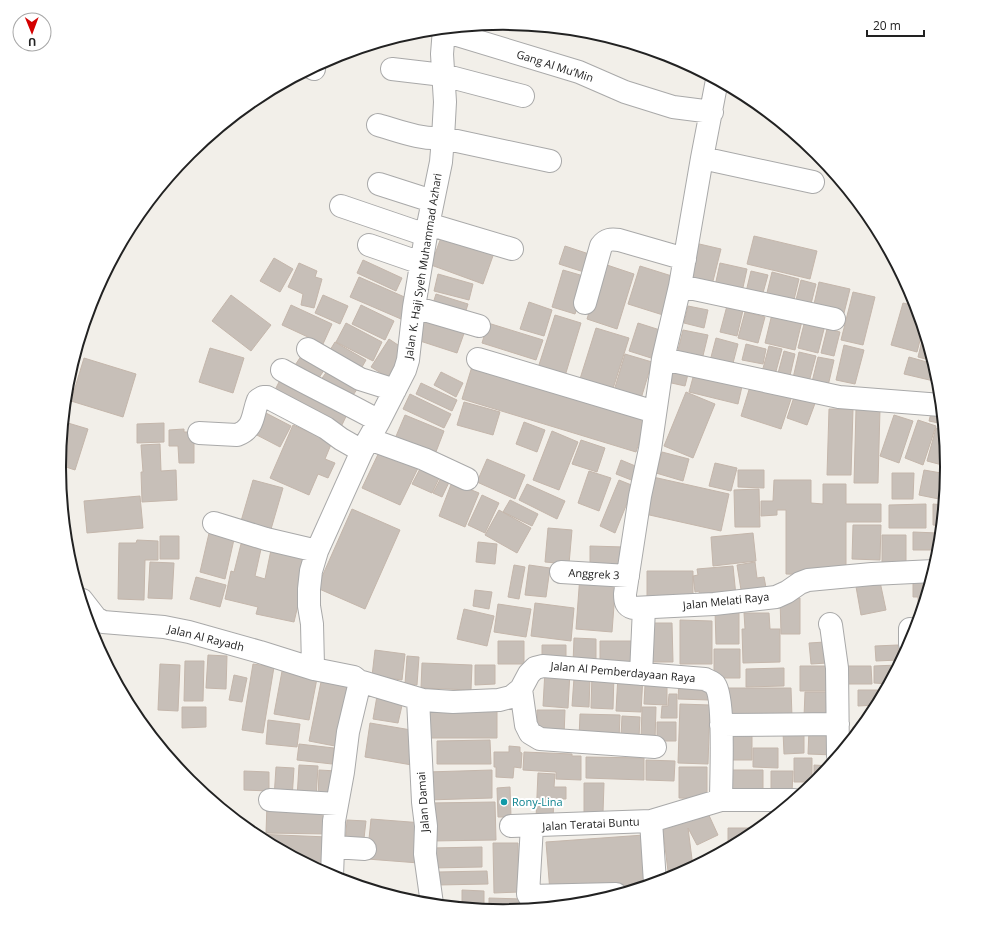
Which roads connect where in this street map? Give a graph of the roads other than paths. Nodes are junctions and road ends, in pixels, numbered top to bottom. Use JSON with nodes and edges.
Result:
{"nodes":[{"id":1,"x":454,"y":33,"type":"edge"},
{"id":2,"x":444,"y":34,"type":"edge"},
{"id":3,"x":392,"y":70,"type":"dead end"},
{"id":4,"x":443,"y":76,"type":"junction"},
{"id":5,"x":716,"y":86,"type":"edge"},
{"id":6,"x":523,"y":96,"type":"dead end"},
{"id":7,"x":712,"y":112,"type":"junction"},
{"id":8,"x":378,"y":125,"type":"dead end"},
{"id":9,"x":443,"y":138,"type":"junction"},
{"id":10,"x":702,"y":158,"type":"junction"},
{"id":11,"x":550,"y":161,"type":"dead end"},
{"id":12,"x":813,"y":182,"type":"dead end"},
{"id":13,"x":379,"y":184,"type":"dead end"},
{"id":14,"x":432,"y":201,"type":"junction"},
{"id":15,"x":341,"y":206,"type":"dead end"},
{"id":16,"x":427,"y":230,"type":"junction"},
{"id":17,"x":369,"y":245,"type":"dead end"},
{"id":18,"x":512,"y":248,"type":"dead end"},
{"id":19,"x":685,"y":259,"type":"junction"},
{"id":20,"x":421,"y":263,"type":"junction"},
{"id":21,"x":680,"y":286,"type":"junction"},
{"id":22,"x":585,"y":303,"type":"dead end"},
{"id":23,"x":414,"y":307,"type":"junction"},
{"id":24,"x":834,"y":319,"type":"dead end"},
{"id":25,"x":479,"y":326,"type":"dead end"},
{"id":26,"x":308,"y":349,"type":"dead end"},
{"id":27,"x":478,"y":359,"type":"dead end"},
{"id":28,"x":663,"y":359,"type":"junction"},
{"id":29,"x":282,"y":370,"type":"dead end"},
{"id":30,"x":395,"y":390,"type":"junction"},
{"id":31,"x":936,"y":405,"type":"edge"},
{"id":32,"x":655,"y":412,"type":"junction"},
{"id":33,"x":199,"y":433,"type":"dead end"},
{"id":34,"x":370,"y":437,"type":"junction"},
{"id":35,"x":468,"y":479,"type":"dead end"},
{"id":36,"x":214,"y":523,"type":"dead end"},
{"id":37,"x":317,"y":551,"type":"junction"},
{"id":38,"x":928,"y":571,"type":"edge"},
{"id":39,"x":561,"y":572,"type":"dead end"},
{"id":40,"x":628,"y":576,"type":"junction"},
{"id":41,"x":638,"y":608,"type":"junction"},
{"id":42,"x":92,"y":613,"type":"edge"},
{"id":43,"x":830,"y":624,"type":"dead end"},
{"id":44,"x":314,"y":668,"type":"junction"},
{"id":45,"x":641,"y":674,"type":"junction"},
{"id":46,"x":359,"y":681,"type":"junction"},
{"id":47,"x":521,"y":689,"type":"junction"},
{"id":48,"x":418,"y":699,"type":"junction"},
{"id":49,"x":838,"y":724,"type":"junction"},
{"id":50,"x":721,"y":725,"type":"junction"},
{"id":51,"x":655,"y":746,"type":"dead end"},
{"id":52,"x":838,"y":748,"type":"edge"},
{"id":53,"x":270,"y":800,"type":"dead end"},
{"id":54,"x":721,"y":800,"type":"junction"},
{"id":55,"x":787,"y":800,"type":"edge"},
{"id":56,"x":337,"y":804,"type":"junction"},
{"id":57,"x":651,"y":821,"type":"junction"},
{"id":58,"x":334,"y":846,"type":"junction"},
{"id":59,"x":365,"y":849,"type":"dead end"},
{"id":60,"x":332,"y":869,"type":"edge"},
{"id":61,"x":655,"y":877,"type":"edge"},
{"id":62,"x":595,"y":894,"type":"edge"},
{"id":63,"x":431,"y":898,"type":"edge"}],
"edges":[{"from":1,"to":7,"type":"street","name":"Gang Al Mu’Min"},
{"from":2,"to":4,"type":"street","name":"Jalan K. Haji Syeh Muhammad Azhari"},
{"from":3,"to":4,"type":"street"},
{"from":4,"to":6,"type":"street"},
{"from":4,"to":9,"type":"street","name":"Jalan K. Haji Syeh Muhammad Azhari"},
{"from":5,"to":7,"type":"street"},
{"from":7,"to":10,"type":"street"},
{"from":8,"to":9,"type":"street"},
{"from":9,"to":11,"type":"street"},
{"from":9,"to":14,"type":"street","name":"Jalan K. Haji Syeh Muhammad Azhari"},
{"from":10,"to":12,"type":"street"},
{"from":10,"to":19,"type":"street"},
{"from":13,"to":14,"type":"street"},
{"from":14,"to":16,"type":"street","name":"Jalan K. Haji Syeh Muhammad Azhari"},
{"from":15,"to":16,"type":"street"},
{"from":16,"to":18,"type":"street"},
{"from":16,"to":20,"type":"street","name":"Jalan K. Haji Syeh Muhammad Azhari"},
{"from":17,"to":20,"type":"street"},
{"from":19,"to":21,"type":"street"},
{"from":19,"to":22,"type":"street"},
{"from":20,"to":23,"type":"street","name":"Jalan K. Haji Syeh Muhammad Azhari"},
{"from":21,"to":24,"type":"street"},
{"from":21,"to":28,"type":"street"},
{"from":23,"to":25,"type":"street"},
{"from":23,"to":30,"type":"street","name":"Jalan K. Haji Syeh Muhammad Azhari"},
{"from":26,"to":30,"type":"street"},
{"from":27,"to":32,"type":"street"},
{"from":28,"to":31,"type":"street"},
{"from":28,"to":32,"type":"street"},
{"from":29,"to":34,"type":"street"},
{"from":30,"to":34,"type":"street","name":"Jalan K. Haji Syeh Muhammad Azhari"},
{"from":32,"to":40,"type":"street"},
{"from":33,"to":34,"type":"street"},
{"from":34,"to":35,"type":"street"},
{"from":34,"to":37,"type":"street","name":"Jalan K. Haji Syeh Muhammad Azhari"},
{"from":36,"to":37,"type":"street"},
{"from":37,"to":44,"type":"street","name":"Jalan K. Haji Syeh Muhammad Azhari"},
{"from":38,"to":41,"type":"street","name":"Jalan Melati Raya"},
{"from":39,"to":40,"type":"street","name":"Anggrek 3"},
{"from":40,"to":41,"type":"street"},
{"from":41,"to":45,"type":"street"},
{"from":42,"to":44,"type":"street","name":"Jalan Al Rayadh"},
{"from":43,"to":49,"type":"street"},
{"from":44,"to":46,"type":"street"},
{"from":45,"to":47,"type":"street","name":"Jalan Al Pemberdayaan Raya"},
{"from":45,"to":50,"type":"street","name":"Jalan Al Pemberdayaan Raya"},
{"from":46,"to":48,"type":"street","name":"Jalan Al Pemberdayaan Raya"},
{"from":46,"to":56,"type":"street"},
{"from":47,"to":48,"type":"street","name":"Jalan Al Pemberdayaan Raya"},
{"from":47,"to":51,"type":"street"},
{"from":48,"to":63,"type":"street","name":"Jalan Damai"},
{"from":49,"to":50,"type":"street"},
{"from":49,"to":52,"type":"street"},
{"from":50,"to":54,"type":"street","name":"Jalan Al Pemberdayaan Raya"},
{"from":53,"to":56,"type":"street"},
{"from":54,"to":55,"type":"street","name":"Jalan Teratai Buntu"},
{"from":54,"to":57,"type":"street","name":"Jalan Teratai Buntu"},
{"from":56,"to":58,"type":"street"},
{"from":57,"to":61,"type":"street","name":"Jalan Teratai Buntu"},
{"from":57,"to":62,"type":"street","name":"Jalan Teratai Buntu"},
{"from":58,"to":59,"type":"street"},
{"from":58,"to":60,"type":"street"}]}
